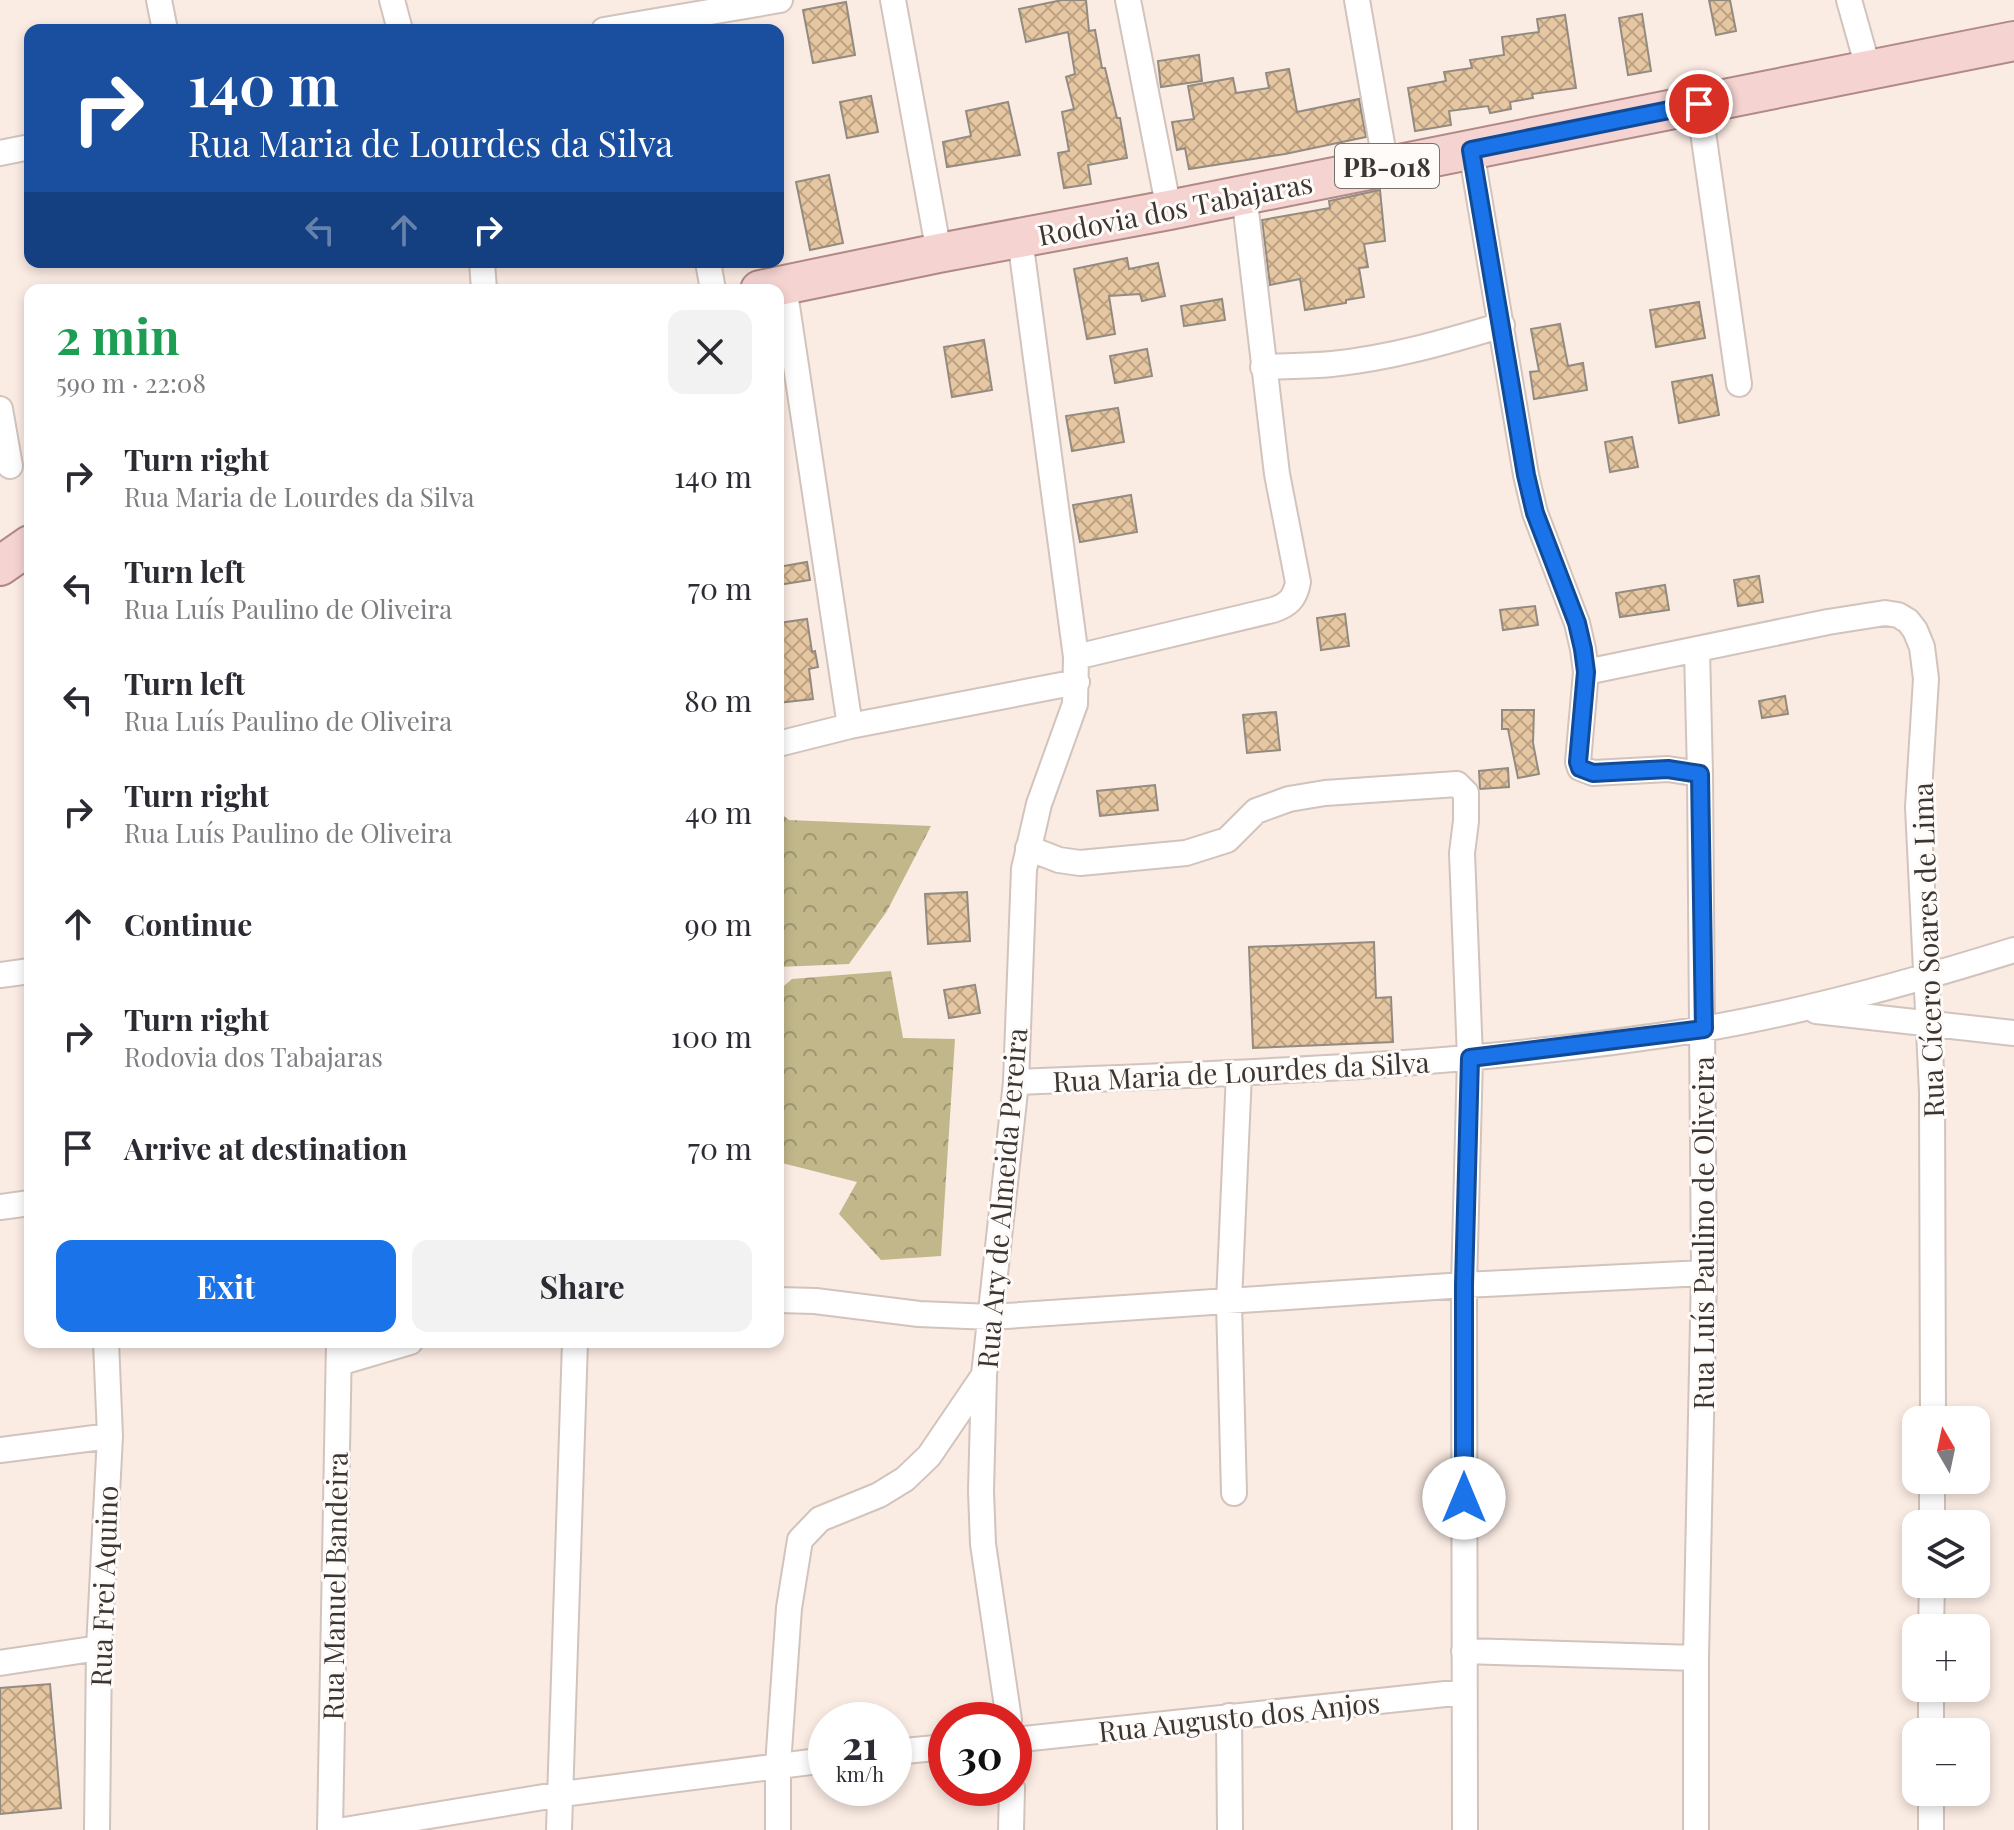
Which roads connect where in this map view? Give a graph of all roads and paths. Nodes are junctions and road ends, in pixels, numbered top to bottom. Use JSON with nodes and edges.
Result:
{"nodes":[{"id":1,"x":159,"y":0,"type":"edge"},
{"id":2,"x":392,"y":0,"type":"edge"},
{"id":3,"x":780,"y":0,"type":"edge"},
{"id":4,"x":893,"y":0,"type":"edge"},
{"id":5,"x":1128,"y":0,"type":"edge"},
{"id":6,"x":1357,"y":0,"type":"edge"},
{"id":7,"x":1849,"y":0,"type":"edge"},
{"id":8,"x":661,"y":17,"type":"edge"},
{"id":9,"x":164,"y":24,"type":"edge"},
{"id":10,"x":398,"y":24,"type":"edge"},
{"id":11,"x":630,"y":24,"type":"edge"},
{"id":12,"x":2014,"y":41,"type":"edge"},
{"id":13,"x":1869,"y":71,"type":"junction"},
{"id":14,"x":1699,"y":104,"type":"junction"},
{"id":15,"x":24,"y":148,"type":"edge"},
{"id":16,"x":1471,"y":150,"type":"junction"},
{"id":17,"x":0,"y":153,"type":"edge"},
{"id":18,"x":1386,"y":167,"type":"junction"},
{"id":19,"x":1244,"y":194,"type":"junction"},
{"id":20,"x":1169,"y":210,"type":"junction"},
{"id":21,"x":1020,"y":239,"type":"junction"},
{"id":22,"x":939,"y":253,"type":"junction"},
{"id":23,"x":784,"y":285,"type":"edge"},
{"id":24,"x":1502,"y":325,"type":"junction"},
{"id":25,"x":784,"y":355,"type":"edge"},
{"id":26,"x":1263,"y":367,"type":"junction"},
{"id":27,"x":1739,"y":384,"type":"dead end"},
{"id":28,"x":0,"y":409,"type":"edge"},
{"id":29,"x":10,"y":466,"type":"dead end"},
{"id":30,"x":24,"y":549,"type":"edge"},
{"id":31,"x":0,"y":566,"type":"edge"},
{"id":32,"x":1697,"y":650,"type":"junction"},
{"id":33,"x":1076,"y":657,"type":"junction"},
{"id":34,"x":1586,"y":672,"type":"junction"},
{"id":35,"x":1077,"y":682,"type":"junction"},
{"id":36,"x":850,"y":726,"type":"junction"},
{"id":37,"x":784,"y":742,"type":"edge"},
{"id":38,"x":1700,"y":774,"type":"junction"},
{"id":39,"x":1028,"y":848,"type":"junction"},
{"id":40,"x":2014,"y":950,"type":"edge"},
{"id":41,"x":24,"y":972,"type":"edge"},
{"id":42,"x":0,"y":975,"type":"edge"},
{"id":43,"x":1926,"y":978,"type":"junction"},
{"id":44,"x":1797,"y":1009,"type":"junction"},
{"id":45,"x":1928,"y":1023,"type":"junction"},
{"id":46,"x":1704,"y":1029,"type":"junction"},
{"id":47,"x":2014,"y":1033,"type":"edge"},
{"id":48,"x":1470,"y":1058,"type":"junction"},
{"id":49,"x":1239,"y":1073,"type":"junction"},
{"id":50,"x":1016,"y":1082,"type":"junction"},
{"id":51,"x":24,"y":1204,"type":"edge"},
{"id":52,"x":0,"y":1207,"type":"edge"},
{"id":53,"x":1704,"y":1273,"type":"junction"},
{"id":54,"x":1464,"y":1285,"type":"junction"},
{"id":55,"x":784,"y":1300,"type":"edge"},
{"id":56,"x":1229,"y":1302,"type":"junction"},
{"id":57,"x":991,"y":1317,"type":"junction"},
{"id":58,"x":106,"y":1348,"type":"edge"},
{"id":59,"x":371,"y":1348,"type":"edge"},
{"id":60,"x":575,"y":1348,"type":"edge"},
{"id":61,"x":339,"y":1353,"type":"edge"},
{"id":62,"x":984,"y":1375,"type":"junction"},
{"id":63,"x":1933,"y":1406,"type":"edge"},
{"id":64,"x":110,"y":1436,"type":"junction"},
{"id":65,"x":0,"y":1450,"type":"edge"},
{"id":66,"x":1234,"y":1493,"type":"dead end"},
{"id":67,"x":99,"y":1648,"type":"junction"},
{"id":68,"x":1464,"y":1651,"type":"junction"},
{"id":69,"x":1696,"y":1658,"type":"junction"},
{"id":70,"x":0,"y":1663,"type":"edge"},
{"id":71,"x":1464,"y":1692,"type":"junction"},
{"id":72,"x":1006,"y":1702,"type":"edge"},
{"id":73,"x":1229,"y":1716,"type":"junction"},
{"id":74,"x":1032,"y":1738,"type":"edge"},
{"id":75,"x":808,"y":1762,"type":"edge"},
{"id":76,"x":778,"y":1765,"type":"junction"},
{"id":77,"x":562,"y":1794,"type":"junction"},
{"id":78,"x":1012,"y":1806,"type":"edge"},
{"id":79,"x":1931,"y":1806,"type":"edge"},
{"id":80,"x":97,"y":1830,"type":"edge"},
{"id":81,"x":330,"y":1830,"type":"edge"},
{"id":82,"x":344,"y":1830,"type":"edge"},
{"id":83,"x":559,"y":1830,"type":"edge"},
{"id":84,"x":778,"y":1830,"type":"edge"},
{"id":85,"x":1011,"y":1830,"type":"edge"},
{"id":86,"x":1230,"y":1830,"type":"edge"},
{"id":87,"x":1465,"y":1830,"type":"edge"},
{"id":88,"x":1696,"y":1830,"type":"edge"},
{"id":89,"x":1931,"y":1830,"type":"edge"}],
"edges":[{"from":1,"to":9,"type":"street"},
{"from":2,"to":10,"type":"street"},
{"from":3,"to":8,"type":"street"},
{"from":4,"to":22,"type":"street"},
{"from":5,"to":20,"type":"street"},
{"from":6,"to":18,"type":"street"},
{"from":7,"to":13,"type":"street"},
{"from":8,"to":11,"type":"street"},
{"from":12,"to":13,"type":"main road","name":"Rodovia dos Tabajaras","number":"PB-018"},
{"from":13,"to":14,"type":"main road","name":"Rodovia dos Tabajaras","number":"PB-018"},
{"from":14,"to":16,"type":"main road","name":"Rodovia dos Tabajaras","number":"PB-018"},
{"from":14,"to":27,"type":"street"},
{"from":15,"to":17,"type":"street"},
{"from":16,"to":18,"type":"main road","name":"Rodovia dos Tabajaras","number":"PB-018"},
{"from":16,"to":24,"type":"street"},
{"from":18,"to":19,"type":"main road","name":"Rodovia dos Tabajaras","number":"PB-018"},
{"from":19,"to":20,"type":"main road","name":"Rodovia dos Tabajaras","number":"PB-018"},
{"from":19,"to":26,"type":"street"},
{"from":20,"to":21,"type":"main road","name":"Rodovia dos Tabajaras","number":"PB-018"},
{"from":21,"to":22,"type":"main road","name":"Rodovia dos Tabajaras","number":"PB-018"},
{"from":21,"to":33,"type":"street","name":"Rua Ary de Almeida Pereira"},
{"from":22,"to":23,"type":"main road","name":"Rodovia dos Tabajaras","number":"PB-018"},
{"from":24,"to":26,"type":"street"},
{"from":24,"to":34,"type":"street"},
{"from":25,"to":36,"type":"street"},
{"from":26,"to":33,"type":"street"},
{"from":28,"to":29,"type":"street"},
{"from":30,"to":31,"type":"main road"},
{"from":32,"to":34,"type":"street","name":"Rua Cícero Soares de Lima"},
{"from":32,"to":38,"type":"street","name":"Rua Luís Paulino de Oliveira"},
{"from":32,"to":43,"type":"street","name":"Rua Cícero Soares de Lima"},
{"from":33,"to":35,"type":"street","name":"Rua Ary de Almeida Pereira"},
{"from":34,"to":38,"type":"street"},
{"from":35,"to":36,"type":"street"},
{"from":35,"to":39,"type":"street","name":"Rua Ary de Almeida Pereira"},
{"from":36,"to":37,"type":"street"},
{"from":38,"to":46,"type":"street","name":"Rua Luís Paulino de Oliveira"},
{"from":39,"to":48,"type":"street"},
{"from":39,"to":50,"type":"street","name":"Rua Ary de Almeida Pereira"},
{"from":40,"to":43,"type":"street","name":"Rua Maria de Lourdes da Silva"},
{"from":41,"to":42,"type":"street"},
{"from":43,"to":44,"type":"street","name":"Rua Maria de Lourdes da Silva"},
{"from":43,"to":45,"type":"street","name":"Rua Cícero Soares de Lima"},
{"from":44,"to":45,"type":"street"},
{"from":44,"to":46,"type":"street","name":"Rua Maria de Lourdes da Silva"},
{"from":45,"to":47,"type":"street"},
{"from":45,"to":63,"type":"street","name":"Rua Cícero Soares de Lima"},
{"from":46,"to":48,"type":"street","name":"Rua Maria de Lourdes da Silva"},
{"from":46,"to":53,"type":"street","name":"Rua Luís Paulino de Oliveira"},
{"from":48,"to":49,"type":"street","name":"Rua Maria de Lourdes da Silva"},
{"from":48,"to":54,"type":"street"},
{"from":49,"to":50,"type":"street","name":"Rua Maria de Lourdes da Silva"},
{"from":49,"to":56,"type":"street"},
{"from":50,"to":57,"type":"street","name":"Rua Ary de Almeida Pereira"},
{"from":51,"to":52,"type":"street"},
{"from":53,"to":54,"type":"street"},
{"from":53,"to":69,"type":"street","name":"Rua Luís Paulino de Oliveira"},
{"from":54,"to":56,"type":"street"},
{"from":54,"to":68,"type":"street"},
{"from":55,"to":57,"type":"street"},
{"from":56,"to":57,"type":"street"},
{"from":56,"to":66,"type":"street"},
{"from":57,"to":62,"type":"street","name":"Rua Ary de Almeida Pereira"},
{"from":58,"to":64,"type":"street","name":"Rua Frei Aquino"},
{"from":59,"to":61,"type":"street"},
{"from":60,"to":77,"type":"street"},
{"from":61,"to":81,"type":"street","name":"Rua Manuel Bandeira"},
{"from":62,"to":72,"type":"street","name":"Rua Ary de Almeida Pereira"},
{"from":62,"to":76,"type":"street"},
{"from":64,"to":65,"type":"street"},
{"from":64,"to":67,"type":"street","name":"Rua Frei Aquino"},
{"from":67,"to":70,"type":"street"},
{"from":67,"to":80,"type":"street","name":"Rua Frei Aquino"},
{"from":68,"to":69,"type":"street"},
{"from":68,"to":71,"type":"street"},
{"from":69,"to":88,"type":"street","name":"Rua Luís Paulino de Oliveira"},
{"from":71,"to":73,"type":"street","name":"Rua Augusto dos Anjos"},
{"from":71,"to":87,"type":"street"},
{"from":73,"to":74,"type":"street","name":"Rua Augusto dos Anjos"},
{"from":73,"to":86,"type":"street"},
{"from":75,"to":76,"type":"street"},
{"from":76,"to":77,"type":"street"},
{"from":76,"to":84,"type":"street"},
{"from":77,"to":82,"type":"street"},
{"from":77,"to":83,"type":"street"},
{"from":78,"to":85,"type":"street"},
{"from":79,"to":89,"type":"street"}]}
